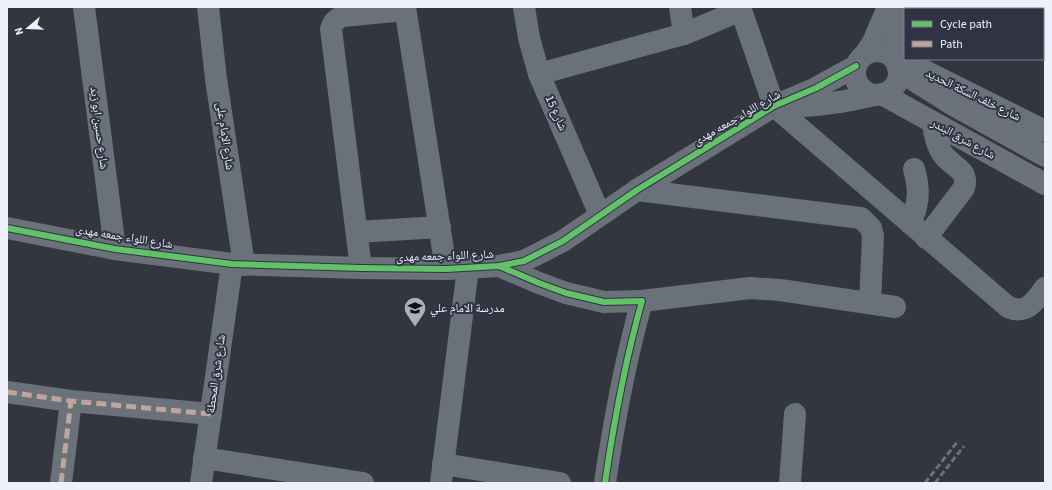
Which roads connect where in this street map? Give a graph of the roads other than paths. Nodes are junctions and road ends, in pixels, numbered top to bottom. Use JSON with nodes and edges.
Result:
{"nodes":[{"id":1,"x":84,"y":7,"type":"edge"},
{"id":2,"x":208,"y":7,"type":"edge"},
{"id":3,"x":524,"y":7,"type":"edge"},
{"id":4,"x":680,"y":7,"type":"edge"},
{"id":5,"x":888,"y":7,"type":"edge"},
{"id":6,"x":405,"y":8,"type":"edge"},
{"id":7,"x":741,"y":8,"type":"edge"},
{"id":8,"x":904,"y":13,"type":"edge"},
{"id":9,"x":684,"y":34,"type":"junction"},
{"id":10,"x":860,"y":60,"type":"junction"},
{"id":11,"x":897,"y":66,"type":"junction"},
{"id":12,"x":539,"y":74,"type":"junction"},
{"id":13,"x":878,"y":94,"type":"junction"},
{"id":14,"x":774,"y":106,"type":"junction"},
{"id":15,"x":933,"y":123,"type":"junction"},
{"id":16,"x":1045,"y":131,"type":"edge"},
{"id":17,"x":1045,"y":156,"type":"edge"},
{"id":18,"x":914,"y":169,"type":"dead end"},
{"id":19,"x":1045,"y":184,"type":"edge"},
{"id":20,"x":637,"y":190,"type":"junction"},
{"id":21,"x":600,"y":215,"type":"junction"},
{"id":22,"x":910,"y":223,"type":"junction"},
{"id":23,"x":440,"y":227,"type":"junction"},
{"id":24,"x":7,"y":228,"type":"edge"},
{"id":25,"x":357,"y":232,"type":"junction"},
{"id":26,"x":926,"y":238,"type":"junction"},
{"id":27,"x":115,"y":249,"type":"junction"},
{"id":28,"x":238,"y":264,"type":"junction"},
{"id":29,"x":499,"y":266,"type":"junction"},
{"id":30,"x":361,"y":268,"type":"junction"},
{"id":31,"x":468,"y":268,"type":"junction"},
{"id":32,"x":446,"y":269,"type":"junction"},
{"id":33,"x":1045,"y":288,"type":"edge"},
{"id":34,"x":642,"y":301,"type":"junction"},
{"id":35,"x":870,"y":304,"type":"junction"},
{"id":36,"x":895,"y":308,"type":"dead end"},
{"id":37,"x":7,"y":392,"type":"edge"},
{"id":38,"x":71,"y":400,"type":"junction"},
{"id":39,"x":211,"y":414,"type":"junction"},
{"id":40,"x":795,"y":414,"type":"dead end"},
{"id":41,"x":204,"y":458,"type":"junction"},
{"id":42,"x":442,"y":473,"type":"edge"},
{"id":43,"x":536,"y":481,"type":"edge"},
{"id":44,"x":61,"y":483,"type":"edge"},
{"id":45,"x":201,"y":483,"type":"edge"},
{"id":46,"x":363,"y":483,"type":"edge"},
{"id":47,"x":560,"y":483,"type":"edge"},
{"id":48,"x":605,"y":483,"type":"edge"},
{"id":49,"x":790,"y":483,"type":"edge"}],
"edges":[{"from":1,"to":27,"type":"street","name":"شارع حسين ابو زيد"},
{"from":2,"to":28,"type":"street","name":"شارع الإمام على"},
{"from":3,"to":12,"type":"street","name":"شارع 15"},
{"from":4,"to":9,"type":"street"},
{"from":5,"to":10,"type":"street","name":"شارع اللواء جمعه مهدى"},
{"from":6,"to":23,"type":"street"},
{"from":6,"to":25,"type":"street"},
{"from":7,"to":9,"type":"street"},
{"from":7,"to":14,"type":"street"},
{"from":8,"to":11,"type":"street"},
{"from":9,"to":12,"type":"street"},
{"from":10,"to":11,"type":"street"},
{"from":10,"to":13,"type":"street"},
{"from":10,"to":14,"type":"street","name":"شارع اللواء جمعه مهدى"},
{"from":11,"to":13,"type":"street"},
{"from":11,"to":16,"type":"street","name":"شارع خلف السكة الحديد"},
{"from":11,"to":17,"type":"main road","name":"شارع شرق البندر"},
{"from":12,"to":21,"type":"street","name":"شارع 15"},
{"from":13,"to":14,"type":"street","name":"شارع اللواء جمعه مهدى"},
{"from":13,"to":15,"type":"main road","name":"شارع شرق البندر"},
{"from":14,"to":20,"type":"street","name":"شارع اللواء جمعه مهدى"},
{"from":14,"to":22,"type":"street"},
{"from":15,"to":19,"type":"main road","name":"شارع شرق البندر"},
{"from":15,"to":26,"type":"street"},
{"from":18,"to":22,"type":"street"},
{"from":20,"to":21,"type":"street","name":"شارع اللواء جمعه مهدى"},
{"from":20,"to":35,"type":"street"},
{"from":21,"to":29,"type":"street","name":"شارع اللواء جمعه مهدى"},
{"from":22,"to":26,"type":"street"},
{"from":23,"to":25,"type":"street"},
{"from":23,"to":32,"type":"street"},
{"from":24,"to":27,"type":"street","name":"شارع اللواء جمعه مهدى"},
{"from":25,"to":30,"type":"street"},
{"from":26,"to":33,"type":"street"},
{"from":27,"to":28,"type":"street","name":"شارع اللواء جمعه مهدى"},
{"from":28,"to":30,"type":"street","name":"شارع اللواء جمعه مهدى"},
{"from":28,"to":39,"type":"street","name":"شارع شرق المحطة"},
{"from":29,"to":31,"type":"street","name":"شارع اللواء جمعه مهدى"},
{"from":29,"to":34,"type":"street"},
{"from":30,"to":32,"type":"street","name":"شارع اللواء جمعه مهدى"},
{"from":31,"to":32,"type":"street","name":"شارع اللواء جمعه مهدى"},
{"from":31,"to":42,"type":"street"},
{"from":34,"to":35,"type":"street"},
{"from":34,"to":48,"type":"street"},
{"from":35,"to":36,"type":"street"},
{"from":37,"to":38,"type":"street"},
{"from":38,"to":39,"type":"street"},
{"from":38,"to":44,"type":"street"},
{"from":39,"to":41,"type":"street","name":"شارع شرق المحطة"},
{"from":40,"to":49,"type":"street"},
{"from":41,"to":45,"type":"street","name":"شارع شرق المحطة"},
{"from":41,"to":46,"type":"street"},
{"from":42,"to":43,"type":"street"},
{"from":43,"to":47,"type":"street"}]}
